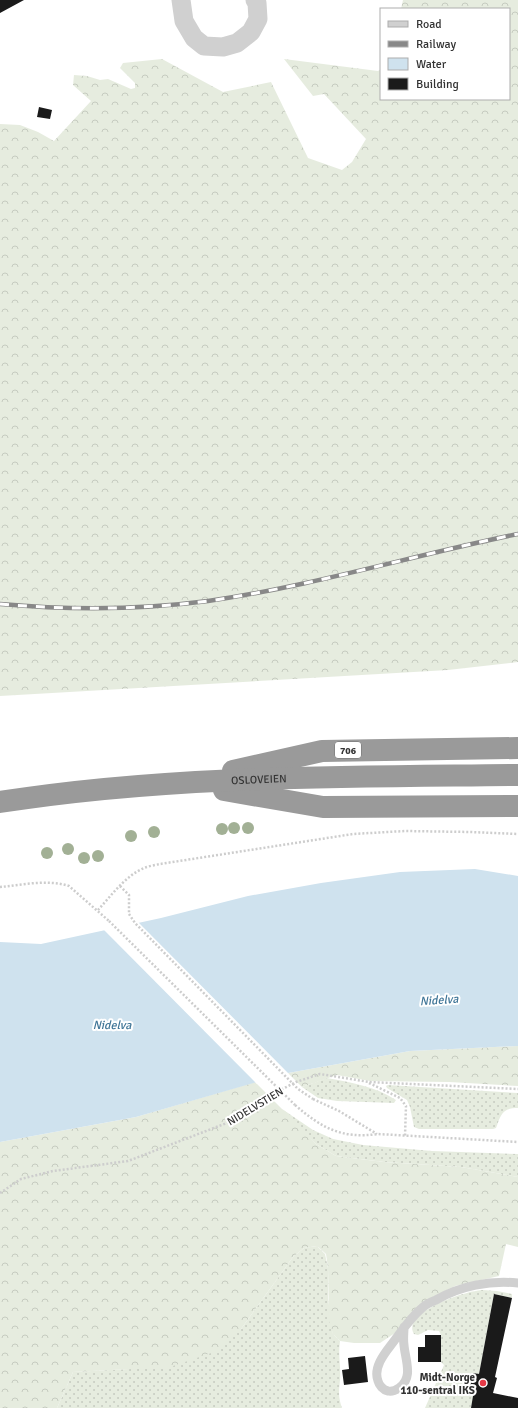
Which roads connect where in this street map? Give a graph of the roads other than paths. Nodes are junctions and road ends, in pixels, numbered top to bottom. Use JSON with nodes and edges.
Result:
{"nodes":[{"id":1,"x":181,"y":0,"type":"edge"},
{"id":2,"x":255,"y":0,"type":"edge"},
{"id":3,"x":518,"y":748,"type":"edge"},
{"id":4,"x":518,"y":775,"type":"edge"},
{"id":5,"x":181,"y":782,"type":"junction"},
{"id":6,"x":0,"y":802,"type":"edge"},
{"id":7,"x":518,"y":806,"type":"edge"},
{"id":8,"x":518,"y":1283,"type":"edge"},
{"id":9,"x":404,"y":1327,"type":"junction"}],
"edges":[{"from":1,"to":2,"type":"street"},
{"from":3,"to":5,"type":"highway","number":"706"},
{"from":4,"to":5,"type":"highway","name":"OSLOVEIEN","number":"706"},
{"from":5,"to":6,"type":"highway","name":"OSLOVEIEN","number":"706"},
{"from":5,"to":7,"type":"highway"},
{"from":8,"to":9,"type":"lane"},
{"from":9,"to":9,"type":"lane"}]}
